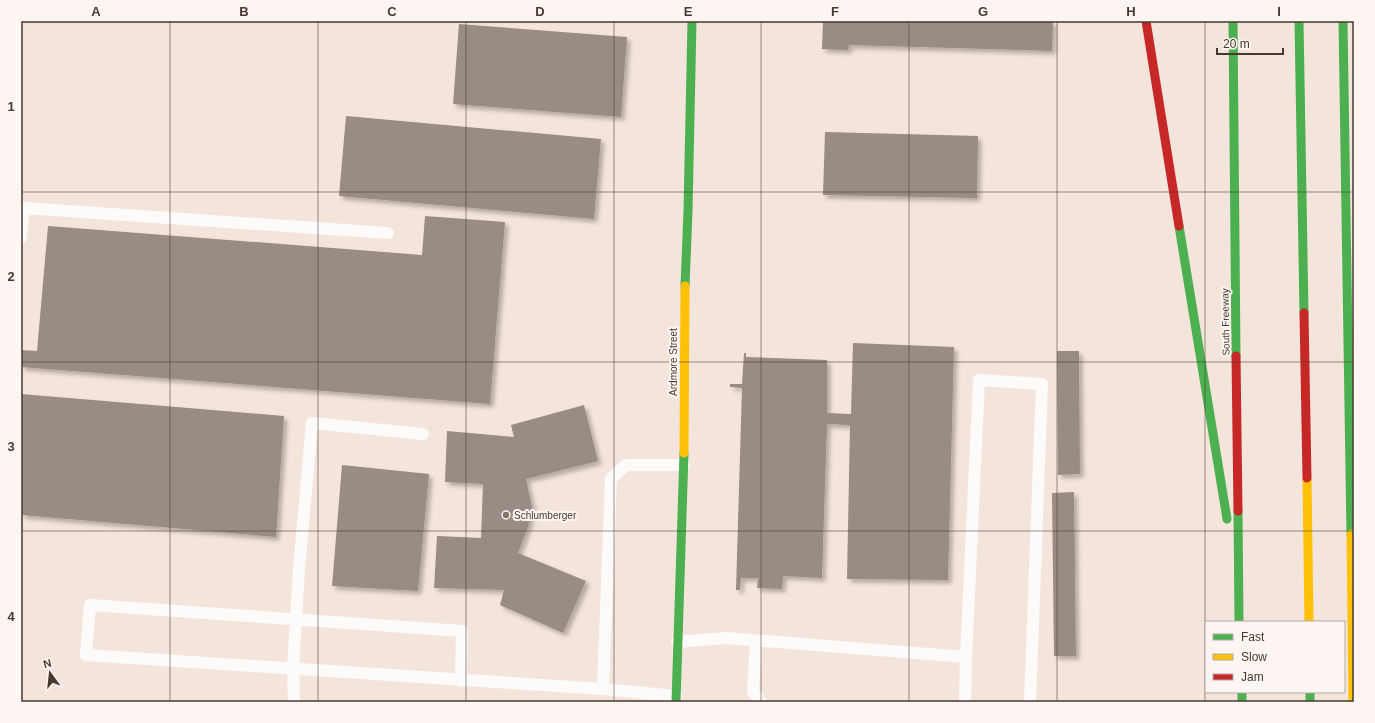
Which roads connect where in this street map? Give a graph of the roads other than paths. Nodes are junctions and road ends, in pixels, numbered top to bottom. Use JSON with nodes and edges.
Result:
{"nodes":[{"id":1,"x":692,"y":21,"type":"edge"},
{"id":2,"x":1146,"y":21,"type":"edge"},
{"id":3,"x":1233,"y":21,"type":"edge"},
{"id":4,"x":1294,"y":21,"type":"edge"},
{"id":5,"x":1299,"y":21,"type":"edge"},
{"id":6,"x":1345,"y":21,"type":"edge"},
{"id":7,"x":1299,"y":83,"type":"junction"},
{"id":8,"x":388,"y":233,"type":"dead end"},
{"id":9,"x":21,"y":237,"type":"edge"},
{"id":10,"x":423,"y":434,"type":"dead end"},
{"id":11,"x":684,"y":465,"type":"junction"},
{"id":12,"x":1238,"y":590,"type":"junction"},
{"id":13,"x":296,"y":619,"type":"junction"},
{"id":14,"x":1239,"y":621,"type":"edge"},
{"id":15,"x":1309,"y":621,"type":"edge"},
{"id":16,"x":756,"y":641,"type":"junction"},
{"id":17,"x":677,"y":642,"type":"junction"},
{"id":18,"x":966,"y":657,"type":"junction"},
{"id":19,"x":293,"y":669,"type":"junction"},
{"id":20,"x":461,"y":681,"type":"junction"},
{"id":21,"x":603,"y":689,"type":"junction"},
{"id":22,"x":676,"y":699,"type":"edge"},
{"id":23,"x":294,"y":702,"type":"edge"},
{"id":24,"x":761,"y":702,"type":"edge"},
{"id":25,"x":965,"y":702,"type":"edge"},
{"id":26,"x":1030,"y":702,"type":"edge"},
{"id":27,"x":1353,"y":702,"type":"edge"}],
"edges":[{"from":1,"to":11,"type":"main road","name":"Ardmore Street"},
{"from":2,"to":12,"type":"main road"},
{"from":3,"to":12,"type":"main road","name":"South Freeway"},
{"from":4,"to":7,"type":"main road"},
{"from":5,"to":7,"type":"main road"},
{"from":6,"to":27,"type":"main road"},
{"from":7,"to":15,"type":"main road"},
{"from":8,"to":9,"type":"lane"},
{"from":10,"to":13,"type":"lane"},
{"from":11,"to":17,"type":"main road","name":"Ardmore Street"},
{"from":11,"to":21,"type":"lane"},
{"from":12,"to":14,"type":"main road","name":"South Freeway"},
{"from":13,"to":19,"type":"lane"},
{"from":13,"to":19,"type":"lane"},
{"from":13,"to":20,"type":"lane"},
{"from":16,"to":17,"type":"lane"},
{"from":16,"to":18,"type":"lane"},
{"from":16,"to":24,"type":"lane"},
{"from":17,"to":22,"type":"main road","name":"Ardmore Street"},
{"from":18,"to":25,"type":"lane"},
{"from":18,"to":26,"type":"lane"},
{"from":19,"to":20,"type":"lane"},
{"from":19,"to":23,"type":"lane"},
{"from":20,"to":21,"type":"lane"},
{"from":21,"to":22,"type":"lane"}]}
